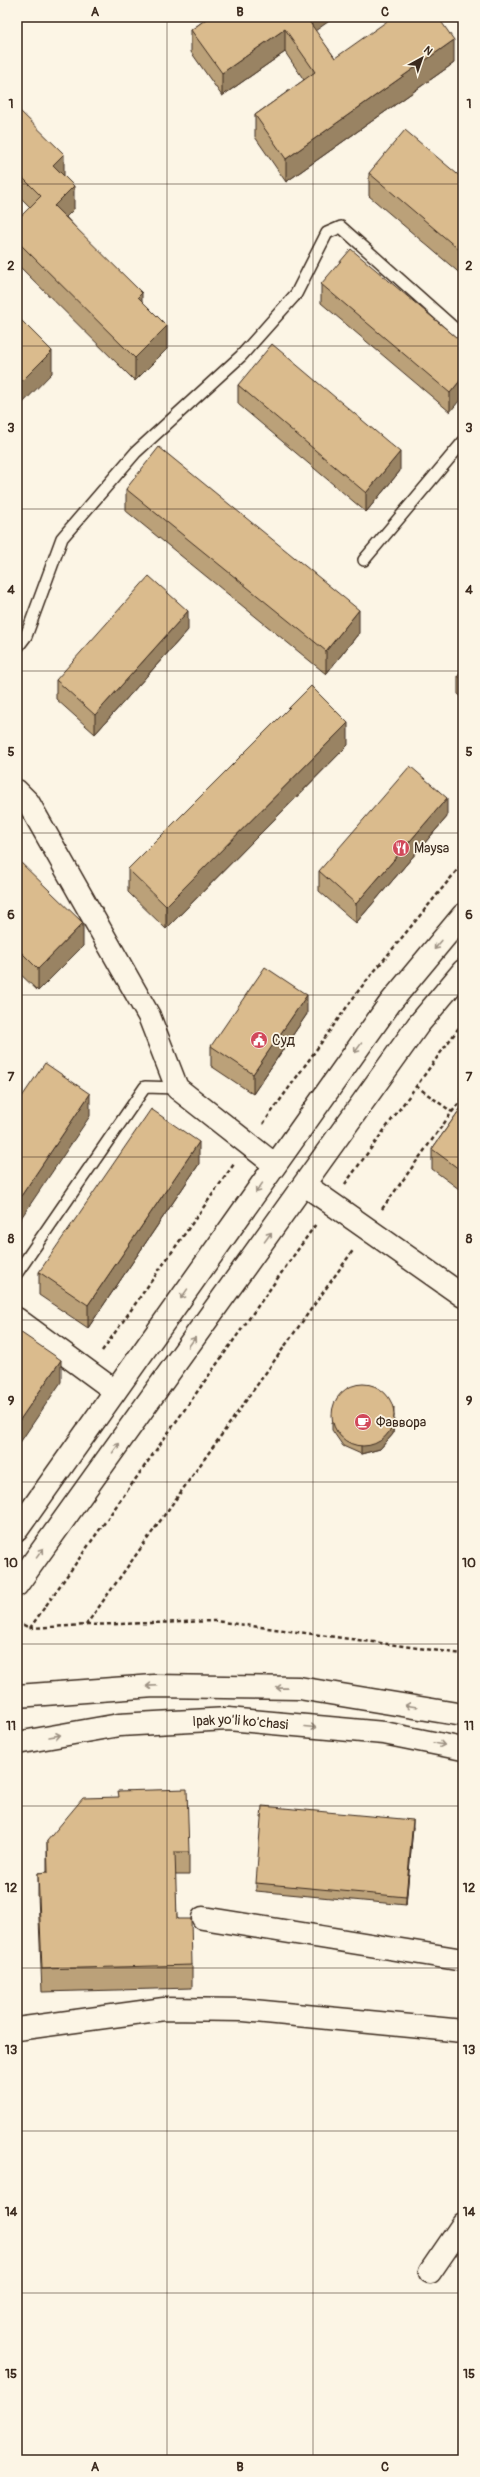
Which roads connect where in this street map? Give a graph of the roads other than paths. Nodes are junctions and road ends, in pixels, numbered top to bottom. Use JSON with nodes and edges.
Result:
{"nodes":[{"id":1,"x":463,"y":336,"type":"edge"},
{"id":2,"x":463,"y":442,"type":"edge"},
{"id":3,"x":364,"y":560,"type":"dead end"},
{"id":4,"x":17,"y":648,"type":"edge"},
{"id":5,"x":17,"y":791,"type":"edge"},
{"id":6,"x":463,"y":915,"type":"edge"},
{"id":7,"x":463,"y":972,"type":"edge"},
{"id":8,"x":177,"y":1088,"type":"junction"},
{"id":9,"x":275,"y":1165,"type":"junction"},
{"id":10,"x":305,"y":1185,"type":"junction"},
{"id":11,"x":17,"y":1273,"type":"edge"},
{"id":12,"x":463,"y":1296,"type":"edge"},
{"id":13,"x":17,"y":1319,"type":"edge"},
{"id":14,"x":115,"y":1391,"type":"junction"},
{"id":15,"x":17,"y":1530,"type":"edge"},
{"id":16,"x":17,"y":1585,"type":"edge"},
{"id":17,"x":17,"y":1696,"type":"edge"},
{"id":18,"x":463,"y":1715,"type":"edge"},
{"id":19,"x":17,"y":1743,"type":"edge"},
{"id":20,"x":463,"y":1749,"type":"edge"},
{"id":21,"x":203,"y":1918,"type":"dead end"},
{"id":22,"x":463,"y":1960,"type":"edge"},
{"id":23,"x":17,"y":2029,"type":"edge"},
{"id":24,"x":463,"y":2031,"type":"edge"},
{"id":25,"x":463,"y":2224,"type":"edge"},
{"id":26,"x":430,"y":2272,"type":"dead end"}],
"edges":[{"from":1,"to":4,"type":"lane"},
{"from":2,"to":3,"type":"lane"},
{"from":5,"to":8,"type":"street"},
{"from":6,"to":9,"type":"street","one_way":true},
{"from":7,"to":10,"type":"street"},
{"from":8,"to":9,"type":"street"},
{"from":8,"to":11,"type":"lane"},
{"from":9,"to":14,"type":"street","one_way":true},
{"from":10,"to":12,"type":"street"},
{"from":16,"to":10,"type":"street","one_way":true},
{"from":13,"to":14,"type":"street"},
{"from":14,"to":15,"type":"street"},
{"from":18,"to":17,"type":"street","one_way":true},
{"from":19,"to":20,"type":"street","name":"Ipak yo'li ko'chasi","one_way":true},
{"from":21,"to":22,"type":"street"},
{"from":23,"to":24,"type":"street"},
{"from":25,"to":26,"type":"street"}]}
